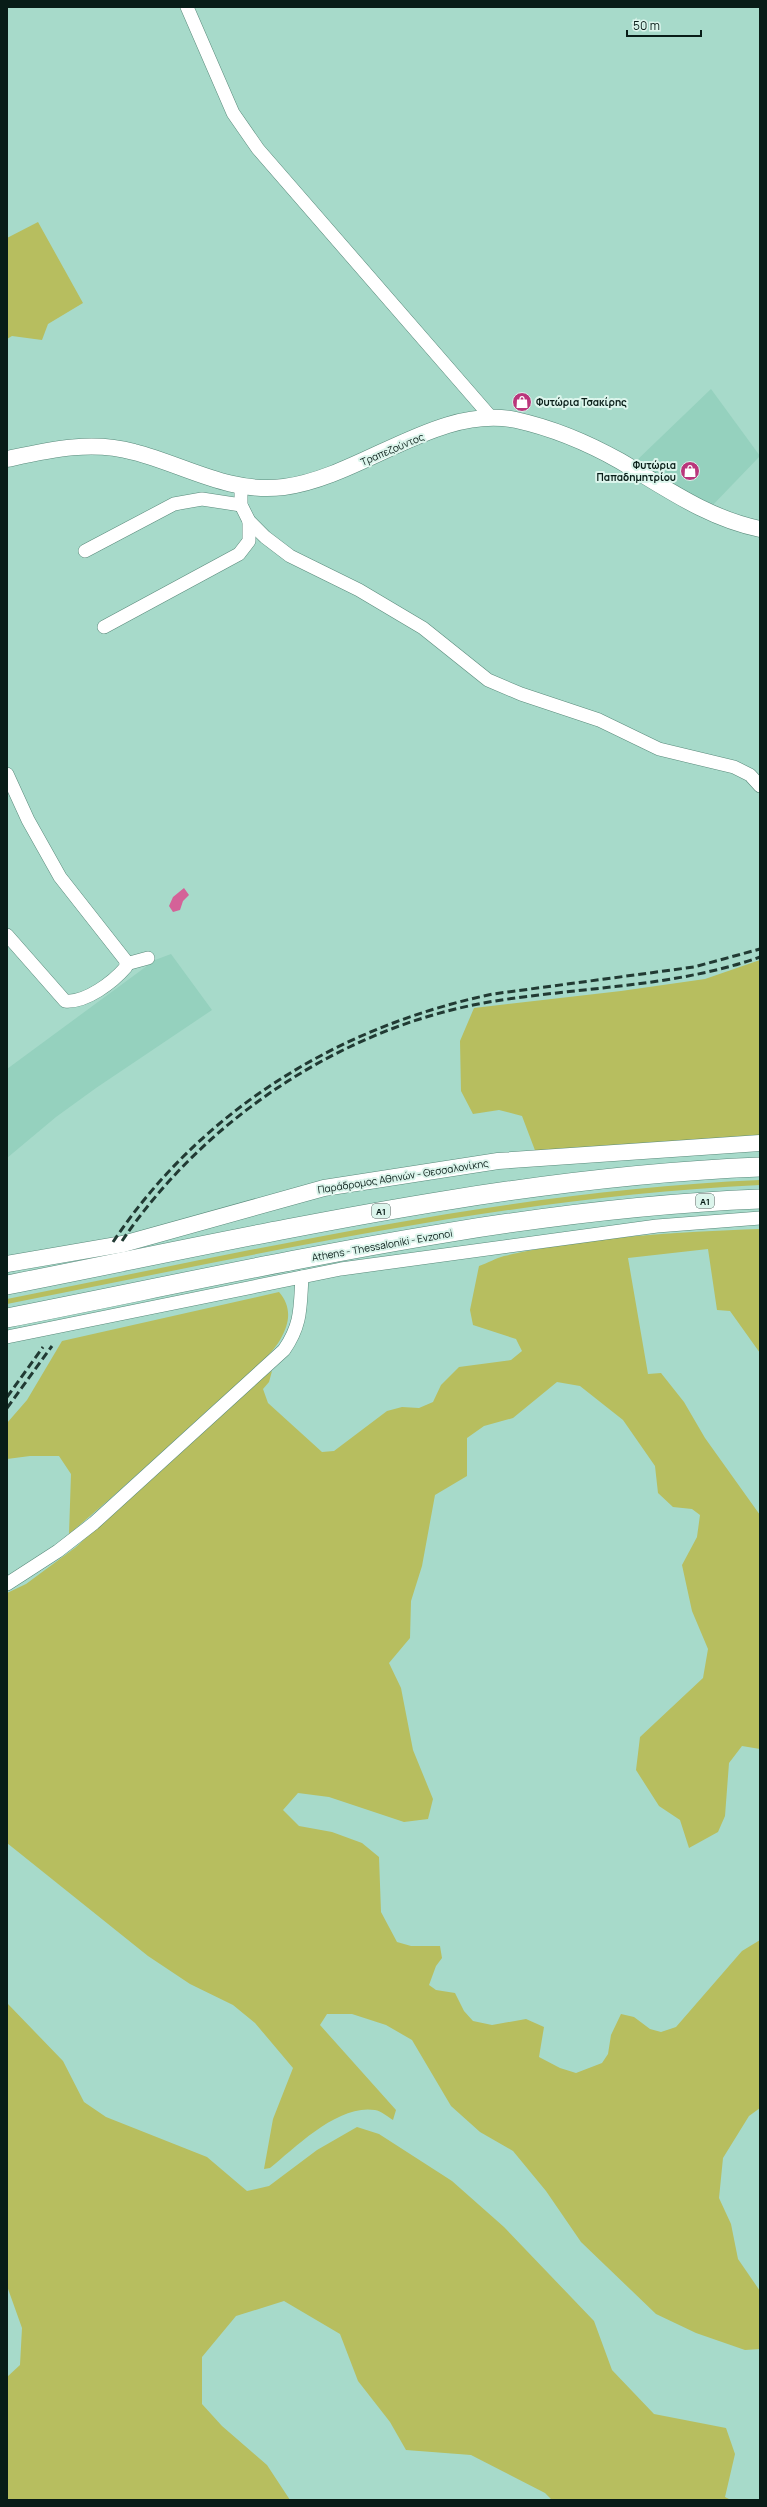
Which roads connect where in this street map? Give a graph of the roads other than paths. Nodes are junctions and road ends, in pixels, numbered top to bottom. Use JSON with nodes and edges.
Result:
{"nodes":[{"id":1,"x":187,"y":7,"type":"edge"},
{"id":2,"x":490,"y":416,"type":"junction"},
{"id":3,"x":7,"y":459,"type":"edge"},
{"id":4,"x":241,"y":487,"type":"junction"},
{"id":5,"x":241,"y":505,"type":"junction"},
{"id":6,"x":249,"y":521,"type":"junction"},
{"id":7,"x":760,"y":529,"type":"edge"},
{"id":8,"x":85,"y":550,"type":"dead end"},
{"id":9,"x":104,"y":626,"type":"dead end"},
{"id":10,"x":7,"y":774,"type":"edge"},
{"id":11,"x":760,"y":786,"type":"edge"},
{"id":12,"x":7,"y":936,"type":"edge"},
{"id":13,"x":148,"y":958,"type":"dead end"},
{"id":14,"x":126,"y":964,"type":"junction"},
{"id":15,"x":760,"y":1143,"type":"edge"},
{"id":16,"x":760,"y":1167,"type":"edge"},
{"id":17,"x":760,"y":1199,"type":"edge"},
{"id":18,"x":760,"y":1218,"type":"edge"},
{"id":19,"x":7,"y":1264,"type":"edge"},
{"id":20,"x":302,"y":1277,"type":"junction"},
{"id":21,"x":7,"y":1285,"type":"edge"},
{"id":22,"x":7,"y":1318,"type":"edge"},
{"id":23,"x":7,"y":1337,"type":"edge"},
{"id":24,"x":7,"y":1584,"type":"edge"}],
"edges":[{"from":1,"to":2,"type":"street"},
{"from":2,"to":4,"type":"main road","name":"Τραπεζούντος"},
{"from":2,"to":7,"type":"main road","name":"Τραπεζούντος"},
{"from":3,"to":4,"type":"main road","name":"Τραπεζούντος"},
{"from":4,"to":5,"type":"street"},
{"from":5,"to":6,"type":"street"},
{"from":5,"to":8,"type":"street"},
{"from":6,"to":9,"type":"street"},
{"from":6,"to":11,"type":"street"},
{"from":10,"to":14,"type":"street"},
{"from":12,"to":14,"type":"street"},
{"from":13,"to":14,"type":"street"},
{"from":15,"to":19,"type":"main road","name":"Παράδρομος Αθηνών - Θεσσαλονίκης"},
{"from":16,"to":21,"type":"highway","number":"Α1"},
{"from":17,"to":22,"type":"highway","name":"Athens - Thessaloniki - Evzonoi","number":"Α1"},
{"from":18,"to":20,"type":"street"},
{"from":20,"to":23,"type":"street"},
{"from":20,"to":24,"type":"street"}]}
